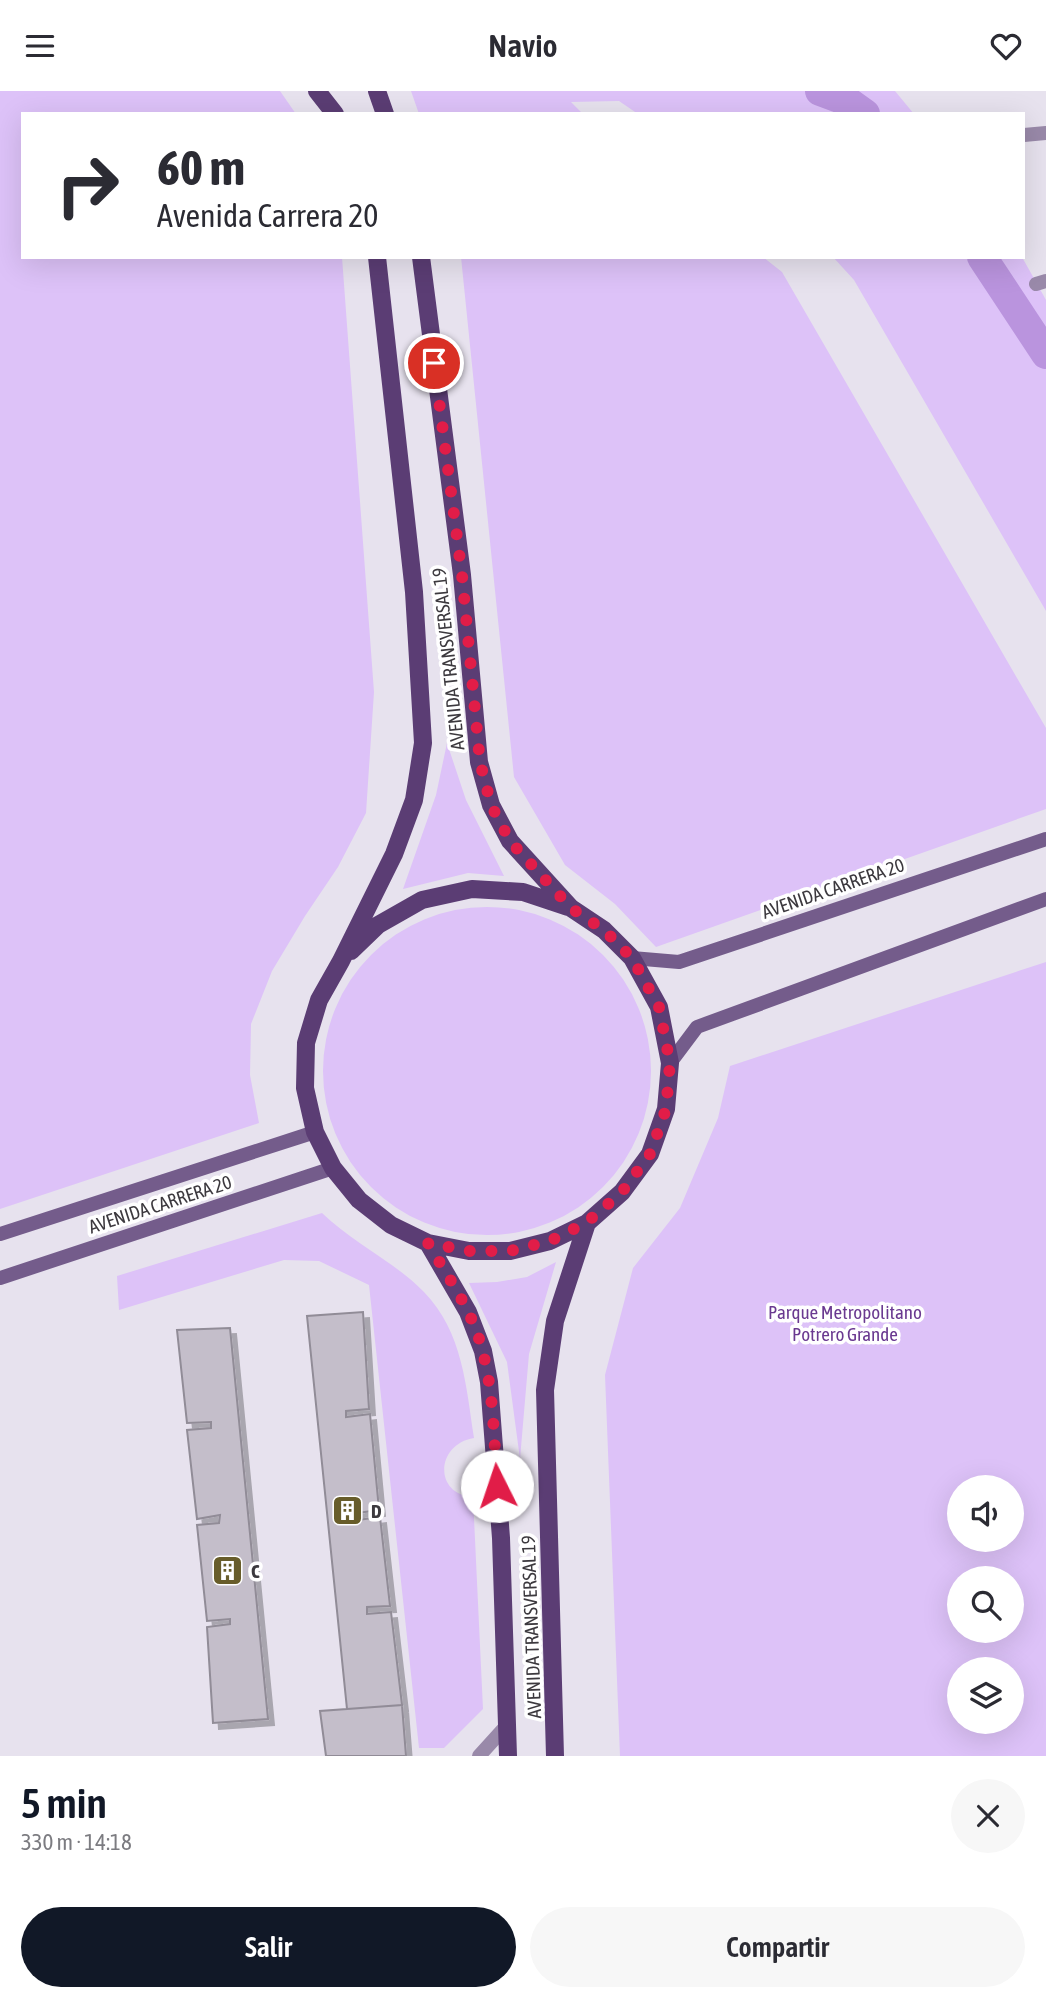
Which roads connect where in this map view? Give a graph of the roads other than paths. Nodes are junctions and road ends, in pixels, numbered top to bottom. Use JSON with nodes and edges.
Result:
{"nodes":[{"id":1,"x":317,"y":91,"type":"edge"},
{"id":2,"x":377,"y":91,"type":"edge"},
{"id":3,"x":333,"y":112,"type":"edge"},
{"id":4,"x":384,"y":112,"type":"edge"},
{"id":5,"x":1046,"y":133,"type":"edge"},
{"id":6,"x":1025,"y":135,"type":"edge"},
{"id":7,"x":377,"y":259,"type":"edge"},
{"id":8,"x":421,"y":259,"type":"edge"},
{"id":9,"x":1046,"y":839,"type":"edge"},
{"id":10,"x":1046,"y":899,"type":"edge"},
{"id":11,"x":571,"y":908,"type":"junction"},
{"id":12,"x":632,"y":958,"type":"junction"},
{"id":13,"x":341,"y":961,"type":"junction"},
{"id":14,"x":670,"y":1063,"type":"junction"},
{"id":15,"x":315,"y":1132,"type":"junction"},
{"id":16,"x":333,"y":1168,"type":"junction"},
{"id":17,"x":586,"y":1223,"type":"junction"},
{"id":18,"x":0,"y":1234,"type":"edge"},
{"id":19,"x":428,"y":1243,"type":"junction"},
{"id":20,"x":0,"y":1279,"type":"edge"},
{"id":21,"x":508,"y":1724,"type":"junction"},
{"id":22,"x":478,"y":1756,"type":"edge"},
{"id":23,"x":508,"y":1756,"type":"edge"},
{"id":24,"x":555,"y":1756,"type":"edge"}],
"edges":[{"from":1,"to":3,"type":"main road"},
{"from":2,"to":4,"type":"main road"},
{"from":5,"to":6,"type":"street"},
{"from":7,"to":13,"type":"main road","name":"AVENIDA TRANSVERSAL 19"},
{"from":8,"to":11,"type":"main road","name":"AVENIDA TRANSVERSAL 19"},
{"from":9,"to":12,"type":"street","name":"AVENIDA CARRERA 20"},
{"from":10,"to":14,"type":"street"},
{"from":11,"to":12,"type":"main road","name":"AVENIDA TRANSVERSAL 19"},
{"from":11,"to":13,"type":"main road"},
{"from":12,"to":14,"type":"main road","name":"AVENIDA TRANSVERSAL 19"},
{"from":13,"to":15,"type":"main road","name":"AVENIDA TRANSVERSAL 19"},
{"from":14,"to":17,"type":"main road","name":"AVENIDA TRANSVERSAL 19"},
{"from":15,"to":16,"type":"main road","name":"AVENIDA TRANSVERSAL 19"},
{"from":15,"to":18,"type":"street","name":"AVENIDA CARRERA 20"},
{"from":16,"to":19,"type":"main road","name":"AVENIDA TRANSVERSAL 19"},
{"from":16,"to":20,"type":"street","name":"AVENIDA CARRERA 20"},
{"from":17,"to":19,"type":"main road"},
{"from":17,"to":24,"type":"main road","name":"AVENIDA TRANSVERSAL 19"},
{"from":19,"to":21,"type":"main road","name":"AVENIDA TRANSVERSAL 19"},
{"from":21,"to":22,"type":"street"},
{"from":21,"to":23,"type":"main road","name":"AVENIDA TRANSVERSAL 19"}]}
